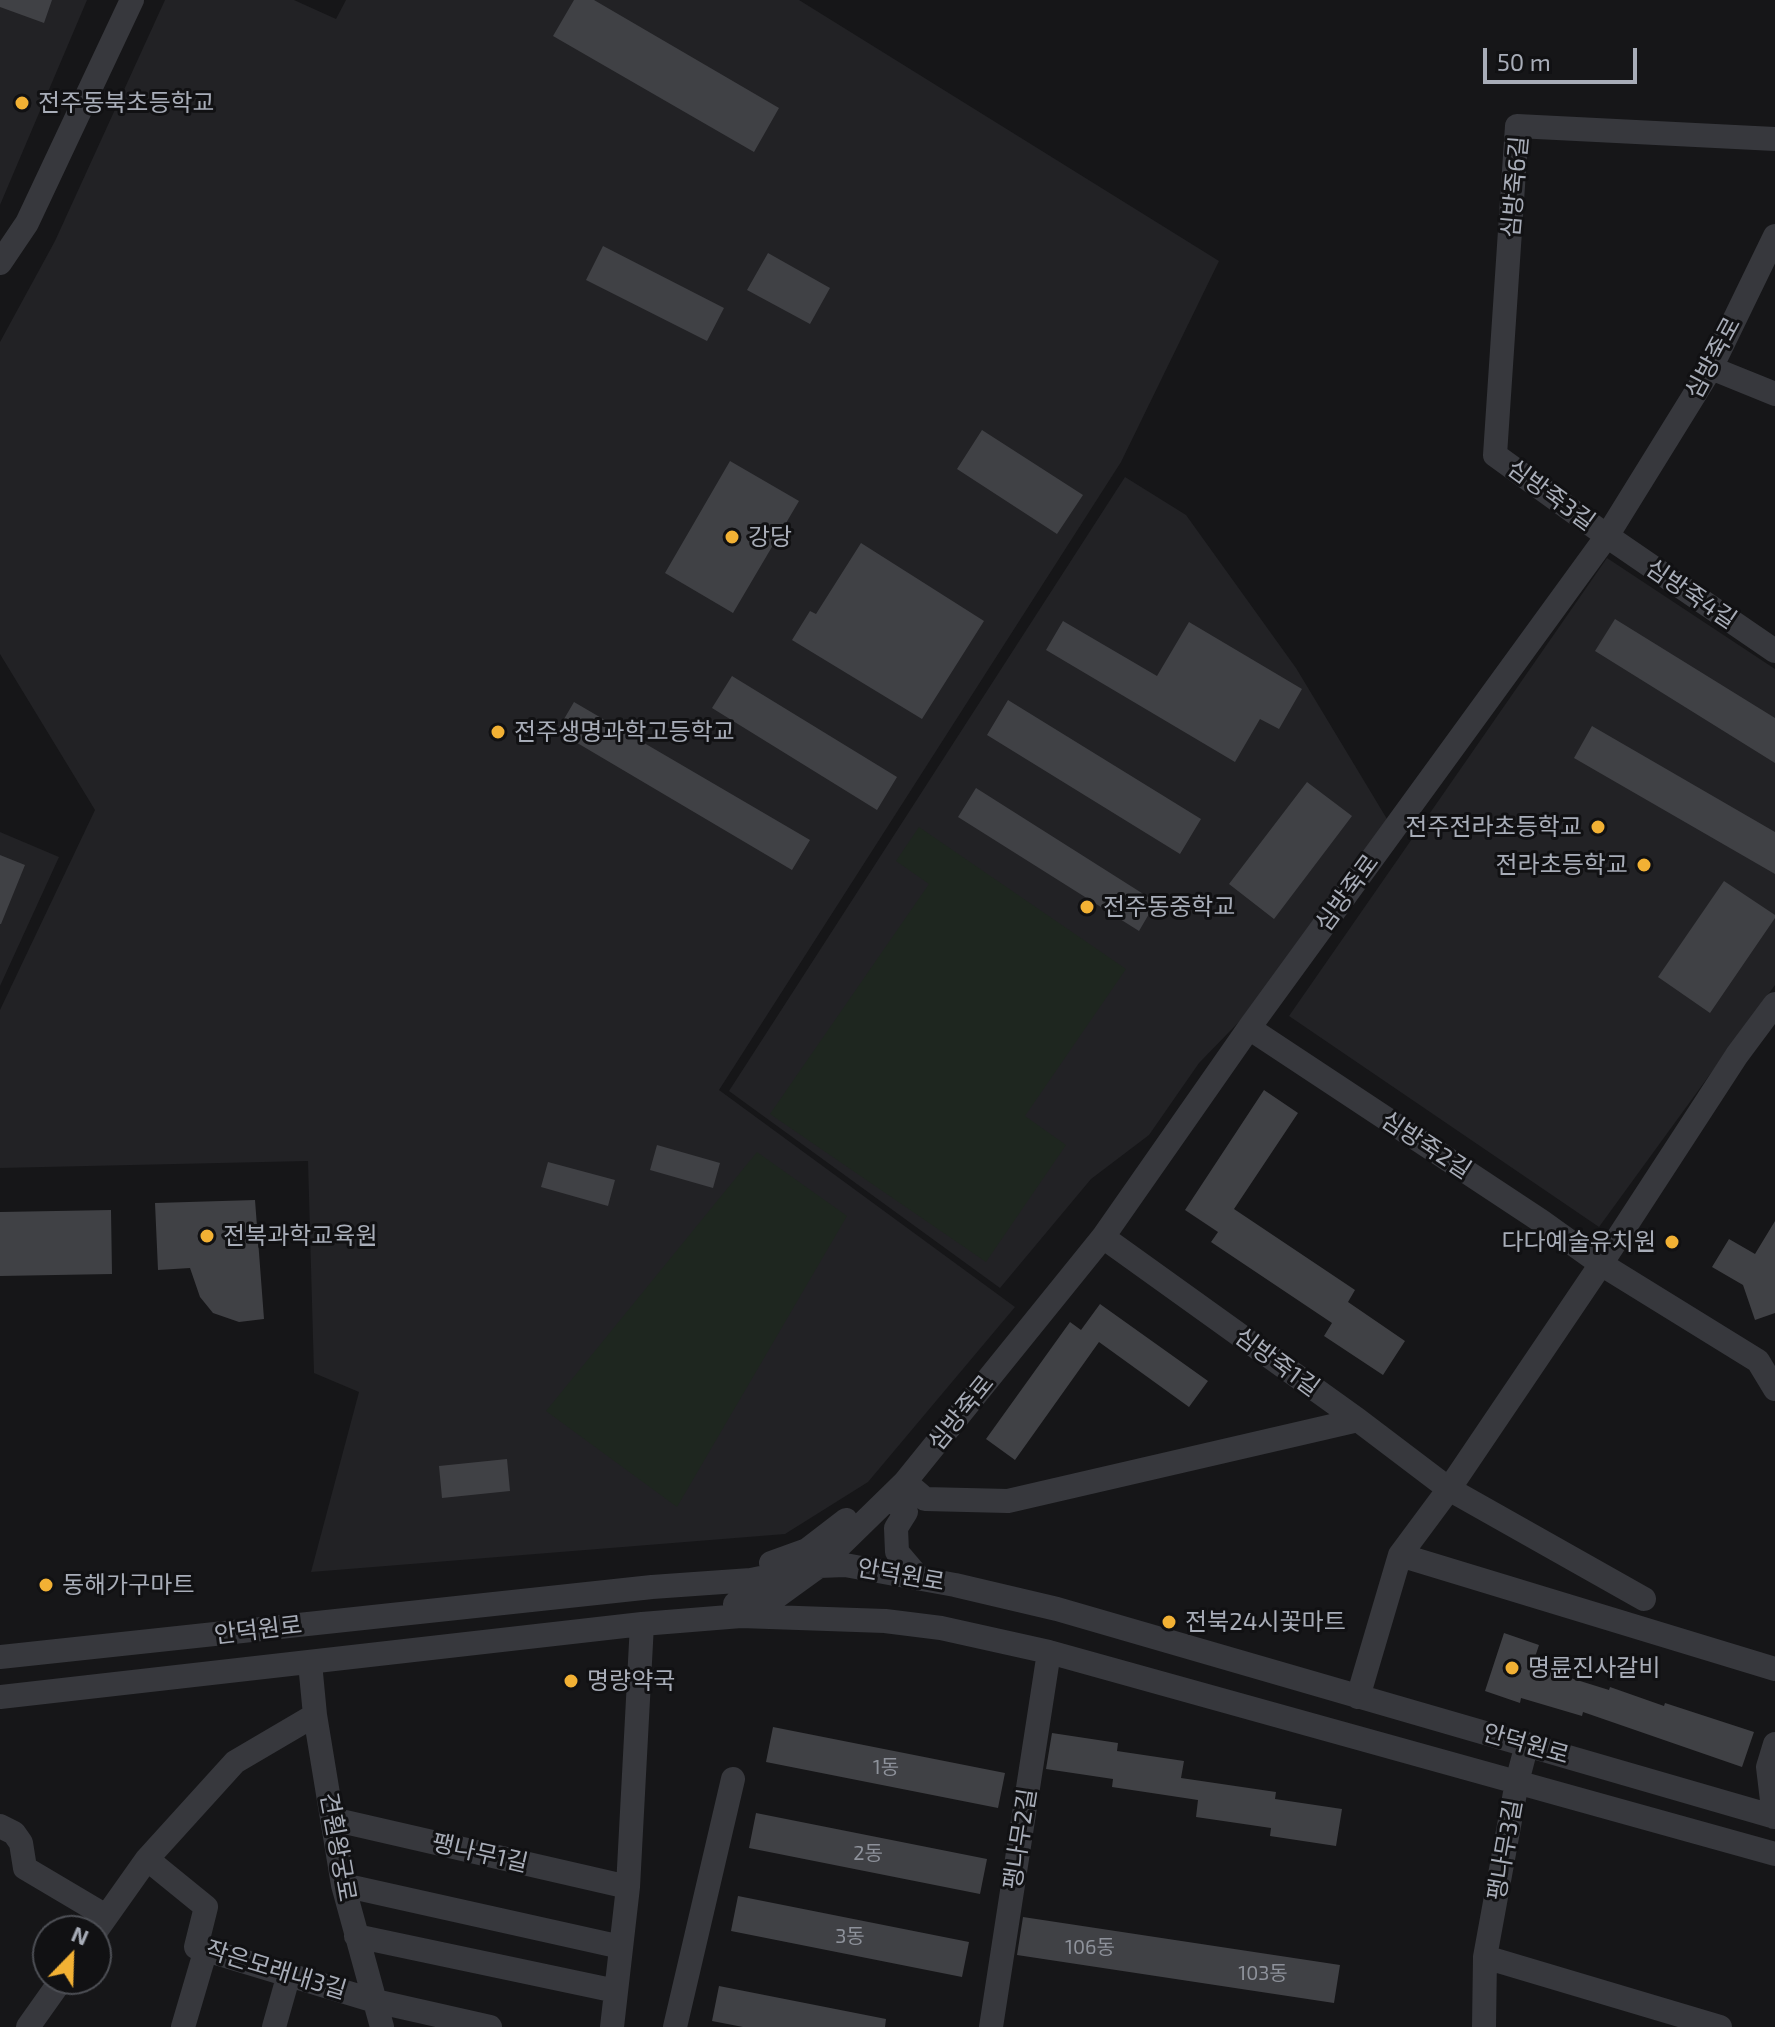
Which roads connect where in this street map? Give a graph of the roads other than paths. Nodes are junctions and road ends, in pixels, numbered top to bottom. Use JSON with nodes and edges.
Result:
{"nodes":[{"id":1,"x":132,"y":0,"type":"edge"},
{"id":2,"x":1775,"y":139,"type":"edge"},
{"id":3,"x":1775,"y":236,"type":"edge"},
{"id":4,"x":0,"y":263,"type":"edge"},
{"id":5,"x":1711,"y":368,"type":"junction"},
{"id":6,"x":1775,"y":394,"type":"edge"},
{"id":7,"x":1495,"y":455,"type":"joint"},
{"id":8,"x":1607,"y":536,"type":"junction"},
{"id":9,"x":1775,"y":651,"type":"edge"},
{"id":10,"x":1775,"y":1004,"type":"edge"},
{"id":11,"x":1249,"y":1028,"type":"junction"},
{"id":12,"x":1103,"y":1237,"type":"junction"},
{"id":13,"x":1601,"y":1264,"type":"junction"},
{"id":14,"x":1775,"y":1389,"type":"edge"},
{"id":15,"x":1358,"y":1420,"type":"junction"},
{"id":16,"x":1449,"y":1489,"type":"junction"},
{"id":17,"x":897,"y":1490,"type":"junction"},
{"id":18,"x":866,"y":1520,"type":"junction"},
{"id":19,"x":1400,"y":1555,"type":"junction"},
{"id":20,"x":819,"y":1566,"type":"junction"},
{"id":21,"x":920,"y":1579,"type":"junction"},
{"id":22,"x":751,"y":1580,"type":"junction"},
{"id":23,"x":1644,"y":1599,"type":"dead end"},
{"id":24,"x":693,"y":1620,"type":"junction"},
{"id":25,"x":642,"y":1624,"type":"junction"},
{"id":26,"x":1049,"y":1652,"type":"junction"},
{"id":27,"x":0,"y":1657,"type":"edge"},
{"id":28,"x":310,"y":1663,"type":"junction"},
{"id":29,"x":1775,"y":1669,"type":"edge"},
{"id":30,"x":0,"y":1697,"type":"edge"},
{"id":31,"x":1358,"y":1697,"type":"junction"},
{"id":32,"x":315,"y":1715,"type":"junction"},
{"id":33,"x":1527,"y":1744,"type":"junction"},
{"id":34,"x":1775,"y":1744,"type":"edge"},
{"id":35,"x":733,"y":1779,"type":"dead end"},
{"id":36,"x":1517,"y":1782,"type":"junction"},
{"id":37,"x":1774,"y":1817,"type":"edge"},
{"id":38,"x":332,"y":1819,"type":"junction"},
{"id":39,"x":0,"y":1826,"type":"edge"},
{"id":40,"x":1775,"y":1854,"type":"edge"},
{"id":41,"x":147,"y":1859,"type":"junction"},
{"id":42,"x":343,"y":1885,"type":"junction"},
{"id":43,"x":628,"y":1887,"type":"junction"},
{"id":44,"x":89,"y":1915,"type":"edge"},
{"id":45,"x":107,"y":1915,"type":"edge"},
{"id":46,"x":356,"y":1936,"type":"junction"},
{"id":47,"x":621,"y":1947,"type":"junction"},
{"id":48,"x":206,"y":1949,"type":"junction"},
{"id":49,"x":1485,"y":1957,"type":"junction"},
{"id":50,"x":289,"y":1974,"type":"junction"},
{"id":51,"x":616,"y":1991,"type":"junction"},
{"id":52,"x":51,"y":1995,"type":"edge"},
{"id":53,"x":375,"y":2001,"type":"junction"},
{"id":54,"x":28,"y":2027,"type":"edge"},
{"id":55,"x":183,"y":2027,"type":"edge"},
{"id":56,"x":274,"y":2027,"type":"edge"},
{"id":57,"x":382,"y":2027,"type":"edge"},
{"id":58,"x":490,"y":2027,"type":"edge"},
{"id":59,"x":612,"y":2027,"type":"edge"},
{"id":60,"x":675,"y":2027,"type":"edge"},
{"id":61,"x":991,"y":2027,"type":"edge"},
{"id":62,"x":1484,"y":2027,"type":"edge"},
{"id":63,"x":1720,"y":2027,"type":"edge"}],
"edges":[{"from":1,"to":4,"type":"street"},
{"from":2,"to":7,"type":"street","name":"심방죽6길"},
{"from":3,"to":5,"type":"street","name":"심방죽로"},
{"from":5,"to":6,"type":"street"},
{"from":5,"to":8,"type":"street","name":"심방죽로"},
{"from":7,"to":8,"type":"street","name":"심방죽3길"},
{"from":8,"to":9,"type":"street","name":"심방죽4길"},
{"from":8,"to":11,"type":"street","name":"심방죽로"},
{"from":10,"to":13,"type":"street"},
{"from":11,"to":12,"type":"street","name":"심방죽로"},
{"from":11,"to":13,"type":"street","name":"심방죽2길"},
{"from":12,"to":15,"type":"street","name":"심방죽1길"},
{"from":12,"to":17,"type":"street","name":"심방죽로"},
{"from":13,"to":14,"type":"street","name":"심방죽2길"},
{"from":13,"to":16,"type":"street"},
{"from":15,"to":16,"type":"street","name":"심방죽1길"},
{"from":15,"to":17,"type":"street"},
{"from":16,"to":19,"type":"street"},
{"from":16,"to":23,"type":"street","name":"심방죽1길"},
{"from":17,"to":18,"type":"street","name":"심방죽로"},
{"from":17,"to":21,"type":"street"},
{"from":18,"to":20,"type":"street","name":"심방죽로"},
{"from":18,"to":22,"type":"street"},
{"from":19,"to":29,"type":"street"},
{"from":19,"to":31,"type":"street"},
{"from":20,"to":21,"type":"street","name":"안덕원로"},
{"from":20,"to":22,"type":"street","name":"안덕원로"},
{"from":20,"to":24,"type":"street","name":"심방죽로"},
{"from":21,"to":31,"type":"street","name":"안덕원로"},
{"from":22,"to":27,"type":"street","name":"안덕원로"},
{"from":24,"to":25,"type":"street","name":"안덕원로"},
{"from":24,"to":26,"type":"street","name":"안덕원로"},
{"from":25,"to":28,"type":"street","name":"안덕원로"},
{"from":25,"to":43,"type":"street"},
{"from":26,"to":36,"type":"street","name":"안덕원로"},
{"from":26,"to":61,"type":"street","name":"팽나무2길"},
{"from":28,"to":30,"type":"street","name":"안덕원로"},
{"from":28,"to":32,"type":"street","name":"견훤왕궁로"},
{"from":31,"to":33,"type":"street","name":"안덕원로"},
{"from":32,"to":38,"type":"street","name":"견훤왕궁로"},
{"from":32,"to":41,"type":"street"},
{"from":33,"to":36,"type":"street","name":"팽나무3길"},
{"from":33,"to":37,"type":"street","name":"안덕원로"},
{"from":34,"to":37,"type":"street"},
{"from":35,"to":60,"type":"street"},
{"from":36,"to":40,"type":"street","name":"안덕원로"},
{"from":36,"to":49,"type":"street","name":"팽나무3길"},
{"from":38,"to":42,"type":"street","name":"견훤왕궁로"},
{"from":38,"to":43,"type":"street","name":"팽나무1길"},
{"from":39,"to":44,"type":"street"},
{"from":41,"to":45,"type":"street"},
{"from":41,"to":48,"type":"street","name":"작은모래내3길"},
{"from":42,"to":46,"type":"street","name":"견훤왕궁로"},
{"from":42,"to":47,"type":"street"},
{"from":43,"to":47,"type":"street"},
{"from":46,"to":51,"type":"street"},
{"from":46,"to":53,"type":"street","name":"견훤왕궁로"},
{"from":47,"to":51,"type":"street"},
{"from":48,"to":50,"type":"street","name":"작은모래내3길"},
{"from":48,"to":55,"type":"street"},
{"from":49,"to":62,"type":"street","name":"팽나무3길"},
{"from":49,"to":63,"type":"street"},
{"from":50,"to":53,"type":"street","name":"작은모래내3길"},
{"from":50,"to":56,"type":"street"},
{"from":51,"to":59,"type":"street"},
{"from":52,"to":54,"type":"street"},
{"from":53,"to":57,"type":"street","name":"견훤왕궁로"},
{"from":53,"to":58,"type":"street"}]}
